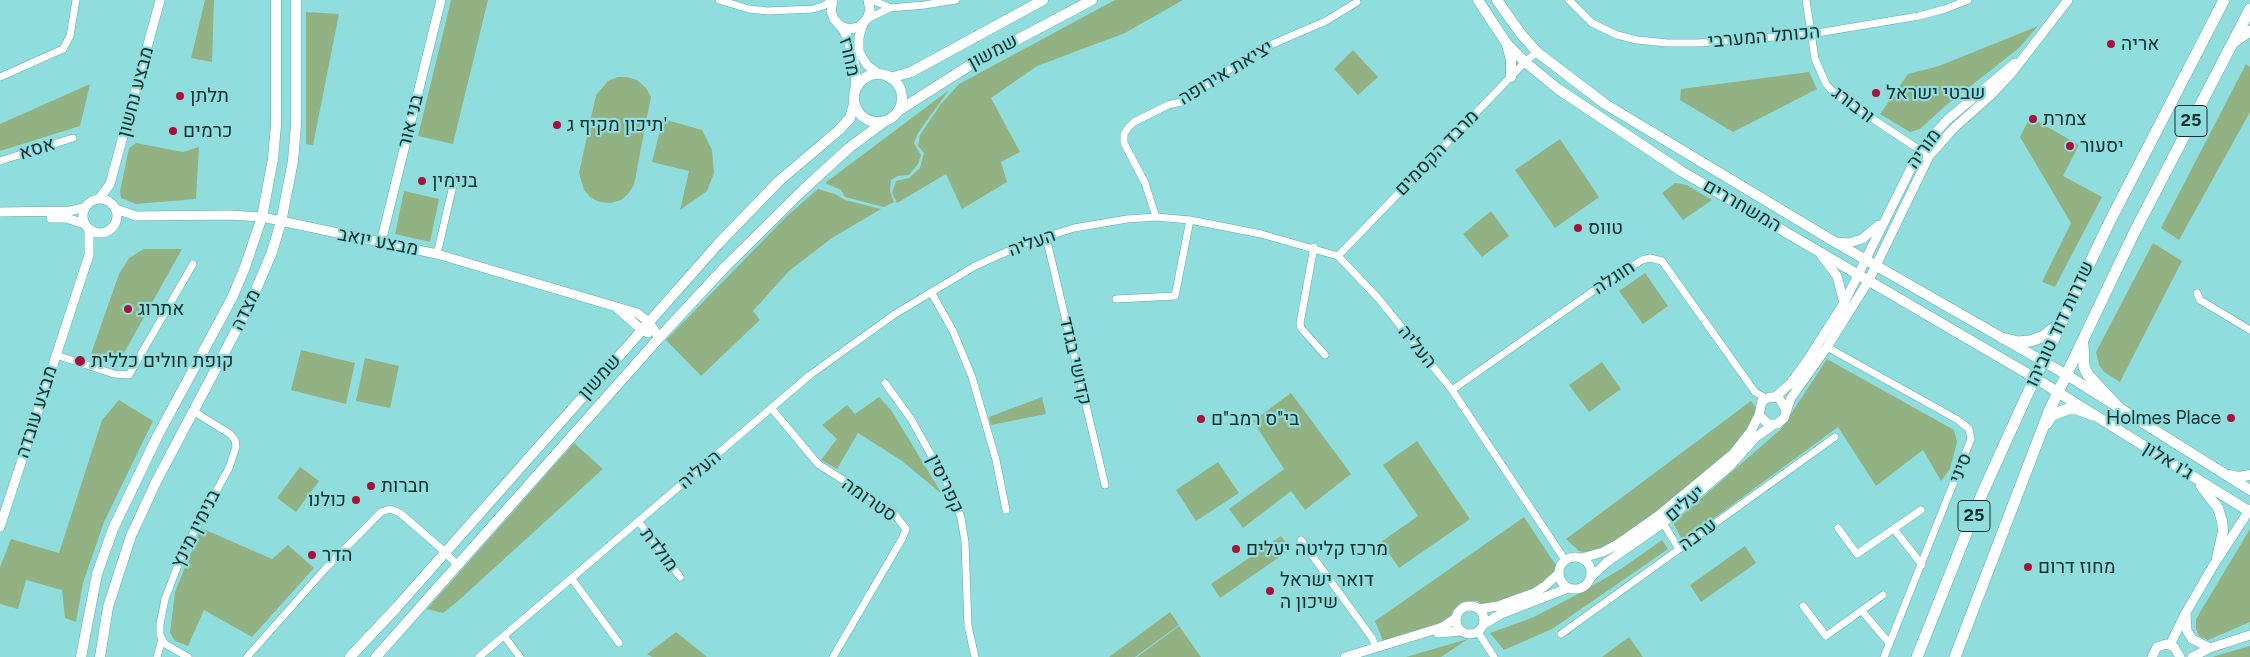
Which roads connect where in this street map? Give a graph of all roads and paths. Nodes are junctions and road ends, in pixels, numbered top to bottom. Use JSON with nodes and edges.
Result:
{"nodes":[{"id":1,"x":76,"y":0,"type":"edge"},
{"id":2,"x":160,"y":0,"type":"edge"},
{"id":3,"x":276,"y":0,"type":"edge"},
{"id":4,"x":296,"y":0,"type":"edge"},
{"id":5,"x":441,"y":0,"type":"edge"},
{"id":6,"x":718,"y":0,"type":"edge"},
{"id":7,"x":833,"y":0,"type":"edge"},
{"id":8,"x":870,"y":0,"type":"edge"},
{"id":9,"x":956,"y":0,"type":"edge"},
{"id":10,"x":1043,"y":0,"type":"edge"},
{"id":11,"x":1092,"y":0,"type":"edge"},
{"id":12,"x":1478,"y":0,"type":"edge"},
{"id":13,"x":1497,"y":0,"type":"edge"},
{"id":14,"x":1569,"y":0,"type":"edge"},
{"id":15,"x":1806,"y":0,"type":"edge"},
{"id":16,"x":1968,"y":0,"type":"edge"},
{"id":17,"x":2068,"y":0,"type":"edge"},
{"id":18,"x":2224,"y":0,"type":"edge"},
{"id":19,"x":1357,"y":2,"type":"dead end"},
{"id":20,"x":890,"y":8,"type":"junction"},
{"id":21,"x":813,"y":9,"type":"junction"},
{"id":22,"x":2250,"y":9,"type":"edge"},
{"id":23,"x":866,"y":22,"type":"junction"},
{"id":24,"x":837,"y":23,"type":"junction"},
{"id":25,"x":2250,"y":31,"type":"edge"},
{"id":26,"x":1811,"y":34,"type":"junction"},
{"id":27,"x":1507,"y":44,"type":"junction"},
{"id":28,"x":2232,"y":44,"type":"junction"},
{"id":29,"x":1538,"y":52,"type":"junction"},
{"id":30,"x":2027,"y":53,"type":"junction"},
{"id":31,"x":1525,"y":62,"type":"junction"},
{"id":32,"x":879,"y":74,"type":"junction"},
{"id":33,"x":0,"y":77,"type":"edge"},
{"id":34,"x":1511,"y":77,"type":"junction"},
{"id":35,"x":890,"y":78,"type":"junction"},
{"id":36,"x":855,"y":89,"type":"junction"},
{"id":37,"x":854,"y":104,"type":"junction"},
{"id":38,"x":898,"y":111,"type":"junction"},
{"id":39,"x":884,"y":122,"type":"junction"},
{"id":40,"x":73,"y":138,"type":"dead end"},
{"id":41,"x":1920,"y":150,"type":"junction"},
{"id":42,"x":1929,"y":156,"type":"junction"},
{"id":43,"x":0,"y":160,"type":"edge"},
{"id":44,"x":455,"y":177,"type":"dead end"},
{"id":45,"x":110,"y":184,"type":"junction"},
{"id":46,"x":99,"y":199,"type":"junction"},
{"id":47,"x":86,"y":207,"type":"junction"},
{"id":48,"x":114,"y":207,"type":"junction"},
{"id":49,"x":0,"y":212,"type":"edge"},
{"id":50,"x":136,"y":216,"type":"junction"},
{"id":51,"x":1156,"y":216,"type":"junction"},
{"id":52,"x":262,"y":217,"type":"junction"},
{"id":53,"x":0,"y":218,"type":"edge"},
{"id":54,"x":1190,"y":220,"type":"junction"},
{"id":55,"x":1884,"y":220,"type":"junction"},
{"id":56,"x":281,"y":222,"type":"junction"},
{"id":57,"x":115,"y":224,"type":"junction"},
{"id":58,"x":87,"y":227,"type":"junction"},
{"id":59,"x":105,"y":233,"type":"junction"},
{"id":60,"x":1046,"y":237,"type":"junction"},
{"id":61,"x":381,"y":242,"type":"junction"},
{"id":62,"x":1833,"y":242,"type":"junction"},
{"id":63,"x":1314,"y":248,"type":"junction"},
{"id":64,"x":1816,"y":249,"type":"junction"},
{"id":65,"x":437,"y":254,"type":"junction"},
{"id":66,"x":89,"y":255,"type":"junction"},
{"id":67,"x":1338,"y":256,"type":"junction"},
{"id":68,"x":1866,"y":260,"type":"junction"},
{"id":69,"x":192,"y":264,"type":"dead end"},
{"id":70,"x":1875,"y":266,"type":"junction"},
{"id":71,"x":1864,"y":277,"type":"junction"},
{"id":72,"x":931,"y":292,"type":"junction"},
{"id":73,"x":2197,"y":294,"type":"dead end"},
{"id":74,"x":1116,"y":299,"type":"dead end"},
{"id":75,"x":1844,"y":303,"type":"junction"},
{"id":76,"x":2062,"y":321,"type":"junction"},
{"id":77,"x":645,"y":326,"type":"junction"},
{"id":78,"x":2250,"y":330,"type":"edge"},
{"id":79,"x":659,"y":338,"type":"junction"},
{"id":80,"x":2002,"y":338,"type":"junction"},
{"id":81,"x":2083,"y":341,"type":"junction"},
{"id":82,"x":1827,"y":347,"type":"junction"},
{"id":83,"x":56,"y":355,"type":"junction"},
{"id":84,"x":1325,"y":355,"type":"dead end"},
{"id":85,"x":2043,"y":362,"type":"junction"},
{"id":86,"x":2066,"y":375,"type":"junction"},
{"id":87,"x":2035,"y":378,"type":"junction"},
{"id":88,"x":885,"y":383,"type":"dead end"},
{"id":89,"x":1452,"y":390,"type":"junction"},
{"id":90,"x":2058,"y":392,"type":"junction"},
{"id":91,"x":1770,"y":398,"type":"junction"},
{"id":92,"x":2118,"y":407,"type":"junction"},
{"id":93,"x":772,"y":409,"type":"junction"},
{"id":94,"x":1786,"y":410,"type":"junction"},
{"id":95,"x":193,"y":411,"type":"junction"},
{"id":96,"x":1759,"y":414,"type":"junction"},
{"id":97,"x":2093,"y":415,"type":"junction"},
{"id":98,"x":1773,"y":425,"type":"junction"},
{"id":99,"x":2040,"y":432,"type":"junction"},
{"id":100,"x":1835,"y":437,"type":"dead end"},
{"id":101,"x":2226,"y":475,"type":"junction"},
{"id":102,"x":2250,"y":475,"type":"edge"},
{"id":103,"x":2194,"y":478,"type":"junction"},
{"id":104,"x":1105,"y":485,"type":"dead end"},
{"id":105,"x":2250,"y":490,"type":"edge"},
{"id":106,"x":1006,"y":510,"type":"dead end"},
{"id":107,"x":1922,"y":510,"type":"dead end"},
{"id":108,"x":2250,"y":511,"type":"edge"},
{"id":109,"x":639,"y":522,"type":"junction"},
{"id":110,"x":1663,"y":523,"type":"junction"},
{"id":111,"x":0,"y":527,"type":"edge"},
{"id":112,"x":1838,"y":528,"type":"dead end"},
{"id":113,"x":1894,"y":529,"type":"junction"},
{"id":114,"x":1301,"y":540,"type":"dead end"},
{"id":115,"x":1679,"y":549,"type":"junction"},
{"id":116,"x":445,"y":552,"type":"junction"},
{"id":117,"x":1582,"y":558,"type":"junction"},
{"id":118,"x":2217,"y":558,"type":"junction"},
{"id":119,"x":1565,"y":560,"type":"junction"},
{"id":120,"x":1922,"y":565,"type":"junction"},
{"id":121,"x":458,"y":566,"type":"junction"},
{"id":122,"x":1558,"y":574,"type":"junction"},
{"id":123,"x":680,"y":577,"type":"dead end"},
{"id":124,"x":1591,"y":577,"type":"junction"},
{"id":125,"x":572,"y":579,"type":"junction"},
{"id":126,"x":1568,"y":588,"type":"junction"},
{"id":127,"x":1884,"y":596,"type":"dead end"},
{"id":128,"x":1803,"y":606,"type":"dead end"},
{"id":129,"x":1479,"y":609,"type":"junction"},
{"id":130,"x":1862,"y":611,"type":"junction"},
{"id":131,"x":2186,"y":612,"type":"junction"},
{"id":132,"x":1456,"y":618,"type":"junction"},
{"id":133,"x":1481,"y":628,"type":"junction"},
{"id":134,"x":1461,"y":631,"type":"junction"},
{"id":135,"x":1561,"y":634,"type":"dead end"},
{"id":136,"x":2250,"y":635,"type":"edge"},
{"id":137,"x":504,"y":636,"type":"junction"},
{"id":138,"x":162,"y":639,"type":"junction"},
{"id":139,"x":619,"y":643,"type":"dead end"},
{"id":140,"x":1889,"y":643,"type":"junction"},
{"id":141,"x":2170,"y":645,"type":"junction"},
{"id":142,"x":1376,"y":647,"type":"junction"},
{"id":143,"x":2210,"y":648,"type":"junction"},
{"id":144,"x":80,"y":657,"type":"edge"},
{"id":145,"x":100,"y":657,"type":"edge"},
{"id":146,"x":157,"y":657,"type":"edge"},
{"id":147,"x":188,"y":657,"type":"edge"},
{"id":148,"x":247,"y":657,"type":"edge"},
{"id":149,"x":350,"y":657,"type":"edge"},
{"id":150,"x":376,"y":657,"type":"edge"},
{"id":151,"x":479,"y":657,"type":"edge"},
{"id":152,"x":520,"y":657,"type":"edge"},
{"id":153,"x":833,"y":657,"type":"edge"},
{"id":154,"x":975,"y":657,"type":"edge"},
{"id":155,"x":1345,"y":657,"type":"edge"},
{"id":156,"x":1362,"y":657,"type":"edge"},
{"id":157,"x":1494,"y":657,"type":"edge"},
{"id":158,"x":1884,"y":657,"type":"edge"},
{"id":159,"x":1917,"y":657,"type":"edge"},
{"id":160,"x":1955,"y":657,"type":"edge"},
{"id":161,"x":2152,"y":657,"type":"edge"},
{"id":162,"x":2180,"y":657,"type":"edge"},
{"id":163,"x":2192,"y":657,"type":"edge"}],
"edges":[{"from":1,"to":33,"type":"street"},
{"from":2,"to":45,"type":"street","name":"מבצע נחשון"},
{"from":3,"to":52,"type":"main road","name":"מצדה"},
{"from":4,"to":56,"type":"main road","name":"מצדה"},
{"from":5,"to":61,"type":"street","name":"בני אור"},
{"from":6,"to":21,"type":"street"},
{"from":7,"to":21,"type":"street"},
{"from":7,"to":24,"type":"street"},
{"from":8,"to":20,"type":"street"},
{"from":8,"to":23,"type":"street"},
{"from":9,"to":20,"type":"street"},
{"from":10,"to":35,"type":"main road","name":"שמשון"},
{"from":11,"to":38,"type":"main road","name":"שמשון"},
{"from":12,"to":27,"type":"main road","name":"המשחררים"},
{"from":13,"to":29,"type":"main road","name":"המשחררים"},
{"from":14,"to":26,"type":"street","name":"הכותל המערבי"},
{"from":15,"to":26,"type":"street","name":"ורבורג"},
{"from":16,"to":26,"type":"street","name":"הכותל המערבי"},
{"from":17,"to":30,"type":"street","name":"מוריה"},
{"from":18,"to":76,"type":"highway","name":"שדרות דוד טוביהו","number":"25"},
{"from":19,"to":51,"type":"street","name":"יציאת אירופה"},
{"from":20,"to":23,"type":"street"},
{"from":21,"to":24,"type":"street"},
{"from":22,"to":28,"type":"highway","name":"שדרות דוד טוביהו","number":"25"},
{"from":23,"to":24,"type":"street"},
{"from":23,"to":32,"type":"street","name":"מחרז"},
{"from":24,"to":36,"type":"street","name":"מחרז"},
{"from":25,"to":28,"type":"highway"},
{"from":26,"to":41,"type":"street","name":"ורבורג"},
{"from":27,"to":31,"type":"main road","name":"המשחררים"},
{"from":27,"to":34,"type":"main road"},
{"from":28,"to":81,"type":"highway","name":"שדרות דוד טוביהו","number":"25"},
{"from":29,"to":31,"type":"street","name":"מרבד הקסמים"},
{"from":29,"to":62,"type":"main road","name":"המשחררים"},
{"from":30,"to":41,"type":"street","name":"מוריה"},
{"from":30,"to":42,"type":"street","name":"מוריה"},
{"from":31,"to":34,"type":"street","name":"מרבד הקסמים"},
{"from":31,"to":64,"type":"main road","name":"המשחררים"},
{"from":32,"to":35,"type":"main road"},
{"from":32,"to":36,"type":"main road"},
{"from":34,"to":67,"type":"street","name":"מרבד הקסמים"},
{"from":35,"to":38,"type":"main road"},
{"from":36,"to":37,"type":"main road"},
{"from":37,"to":39,"type":"main road"},
{"from":37,"to":77,"type":"main road","name":"שמשון"},
{"from":38,"to":39,"type":"main road"},
{"from":39,"to":79,"type":"main road","name":"שמשון"},
{"from":40,"to":43,"type":"street","name":"אסא"},
{"from":41,"to":42,"type":"street","name":"ורבורג"},
{"from":41,"to":55,"type":"street","name":"מוריה"},
{"from":42,"to":70,"type":"street","name":"מוריה"},
{"from":44,"to":65,"type":"street"},
{"from":45,"to":46,"type":"street","name":"מבצע נחשון"},
{"from":45,"to":48,"type":"street","name":"מבצע נחשון"},
{"from":46,"to":47,"type":"street"},
{"from":46,"to":48,"type":"street"},
{"from":47,"to":49,"type":"street"},
{"from":47,"to":58,"type":"street"},
{"from":48,"to":50,"type":"street","name":"מבצע יואב"},
{"from":48,"to":57,"type":"street"},
{"from":50,"to":52,"type":"street","name":"מבצע יואב"},
{"from":50,"to":57,"type":"street","name":"מבצע יואב"},
{"from":51,"to":54,"type":"street","name":"העליה"},
{"from":51,"to":60,"type":"street","name":"העליה"},
{"from":52,"to":56,"type":"street","name":"מבצע יואב"},
{"from":52,"to":144,"type":"main road","name":"מצדה"},
{"from":53,"to":58,"type":"street"},
{"from":54,"to":63,"type":"street","name":"העליה"},
{"from":54,"to":74,"type":"street"},
{"from":55,"to":62,"type":"street"},
{"from":55,"to":68,"type":"street","name":"מוריה"},
{"from":56,"to":61,"type":"street","name":"מבצע יואב"},
{"from":56,"to":95,"type":"main road","name":"מצדה"},
{"from":57,"to":59,"type":"street"},
{"from":58,"to":59,"type":"street"},
{"from":58,"to":66,"type":"street","name":"מבצע עובדה"},
{"from":59,"to":66,"type":"street","name":"מבצע עובדה"},
{"from":60,"to":72,"type":"street","name":"העליה"},
{"from":60,"to":104,"type":"street","name":"קדושי בגדד"},
{"from":61,"to":65,"type":"street","name":"מבצע יואב"},
{"from":62,"to":68,"type":"main road","name":"המשחררים"},
{"from":63,"to":67,"type":"street","name":"העליה"},
{"from":63,"to":84,"type":"street"},
{"from":64,"to":71,"type":"main road","name":"המשחררים"},
{"from":64,"to":75,"type":"street"},
{"from":65,"to":77,"type":"street","name":"מבצע יואב"},
{"from":66,"to":83,"type":"street","name":"מבצע עובדה"},
{"from":67,"to":89,"type":"street","name":"העליה"},
{"from":68,"to":70,"type":"main road","name":"המשחררים"},
{"from":68,"to":71,"type":"street","name":"מוריה"},
{"from":69,"to":83,"type":"street","name":"מבצע עובדה"},
{"from":70,"to":71,"type":"street","name":"מוריה"},
{"from":70,"to":80,"type":"main road","name":"המשחררים"},
{"from":71,"to":75,"type":"street"},
{"from":71,"to":82,"type":"street"},
{"from":71,"to":87,"type":"main road","name":"המשחררים"},
{"from":72,"to":93,"type":"street","name":"העליה"},
{"from":72,"to":106,"type":"street"},
{"from":73,"to":78,"type":"street"},
{"from":75,"to":91,"type":"street"},
{"from":76,"to":80,"type":"highway"},
{"from":76,"to":85,"type":"highway","name":"שדרות דוד טוביהו","number":"25"},
{"from":77,"to":79,"type":"street","name":"מבצע יואב"},
{"from":77,"to":116,"type":"main road","name":"שמשון"},
{"from":79,"to":121,"type":"main road","name":"שמשון"},
{"from":80,"to":85,"type":"main road","name":"המשחררים"},
{"from":81,"to":86,"type":"highway","name":"שדרות דוד טוביהו","number":"25"},
{"from":81,"to":92,"type":"highway"},
{"from":82,"to":94,"type":"street"},
{"from":82,"to":120,"type":"street","name":"סיני"},
{"from":83,"to":111,"type":"street","name":"מבצע עובדה"},
{"from":85,"to":86,"type":"main road","name":"ג'ו אלון"},
{"from":85,"to":87,"type":"highway","name":"שדרות דוד טוביהו","number":"25"},
{"from":86,"to":90,"type":"highway","name":"שדרות דוד טוביהו","number":"25"},
{"from":86,"to":92,"type":"main road","name":"ג'ו אלון"},
{"from":87,"to":90,"type":"main road","name":"ג'ו אלון"},
{"from":87,"to":159,"type":"highway","name":"שדרות דוד טוביהו","number":"25"},
{"from":88,"to":154,"type":"street","name":"קפריסין"},
{"from":89,"to":91,"type":"street","name":"חוגלה"},
{"from":89,"to":119,"type":"street","name":"העליה"},
{"from":90,"to":97,"type":"main road","name":"ג'ו אלון"},
{"from":90,"to":99,"type":"highway","name":"שדרות דוד טוביהו","number":"25"},
{"from":91,"to":94,"type":"street"},
{"from":91,"to":96,"type":"street"},
{"from":92,"to":101,"type":"main road","name":"ג'ו אלון"},
{"from":93,"to":109,"type":"street","name":"העליה"},
{"from":93,"to":153,"type":"street","name":"סטרומה"},
{"from":94,"to":98,"type":"street"},
{"from":95,"to":138,"type":"street","name":"בנימין מינץ"},
{"from":95,"to":145,"type":"main road","name":"מצדה"},
{"from":96,"to":98,"type":"street"},
{"from":96,"to":117,"type":"street","name":"יעלים"},
{"from":97,"to":99,"type":"highway"},
{"from":97,"to":103,"type":"main road","name":"ג'ו אלון"},
{"from":98,"to":110,"type":"street","name":"יעלים"},
{"from":99,"to":160,"type":"highway","name":"שדרות דוד טוביהו","number":"25"},
{"from":100,"to":115,"type":"street","name":"ערבה"},
{"from":101,"to":102,"type":"main road"},
{"from":101,"to":105,"type":"main road","name":"ג'ו אלון"},
{"from":103,"to":108,"type":"main road","name":"ג'ו אלון"},
{"from":103,"to":118,"type":"main road"},
{"from":107,"to":113,"type":"street"},
{"from":108,"to":118,"type":"street"},
{"from":109,"to":123,"type":"street","name":"מולדת"},
{"from":109,"to":125,"type":"street","name":"העליה"},
{"from":110,"to":115,"type":"street"},
{"from":110,"to":124,"type":"street","name":"יעלים"},
{"from":112,"to":113,"type":"street"},
{"from":113,"to":120,"type":"street"},
{"from":114,"to":142,"type":"street"},
{"from":115,"to":135,"type":"street","name":"ערבה"},
{"from":116,"to":121,"type":"street"},
{"from":116,"to":148,"type":"street"},
{"from":116,"to":149,"type":"main road","name":"שמשון"},
{"from":117,"to":119,"type":"street"},
{"from":117,"to":124,"type":"street"},
{"from":118,"to":131,"type":"street"},
{"from":119,"to":122,"type":"street"},
{"from":120,"to":140,"type":"street","name":"סיני"},
{"from":121,"to":150,"type":"main road","name":"שמשון"},
{"from":122,"to":126,"type":"street"},
{"from":122,"to":129,"type":"street"},
{"from":124,"to":126,"type":"street"},
{"from":125,"to":137,"type":"street","name":"העליה"},
{"from":125,"to":139,"type":"street"},
{"from":126,"to":133,"type":"street"},
{"from":127,"to":130,"type":"street"},
{"from":128,"to":130,"type":"street"},
{"from":129,"to":132,"type":"street"},
{"from":129,"to":133,"type":"street"},
{"from":130,"to":140,"type":"street"},
{"from":131,"to":141,"type":"street"},
{"from":131,"to":143,"type":"street"},
{"from":132,"to":134,"type":"street"},
{"from":132,"to":142,"type":"street"},
{"from":133,"to":134,"type":"street"},
{"from":133,"to":157,"type":"street"},
{"from":134,"to":156,"type":"street"},
{"from":136,"to":143,"type":"street"},
{"from":137,"to":151,"type":"street","name":"העליה"},
{"from":137,"to":152,"type":"street"},
{"from":138,"to":146,"type":"street"},
{"from":138,"to":147,"type":"street"},
{"from":140,"to":158,"type":"street","name":"סיני"},
{"from":141,"to":161,"type":"street"},
{"from":141,"to":162,"type":"street"},
{"from":142,"to":155,"type":"street"},
{"from":143,"to":163,"type":"street"}]}
